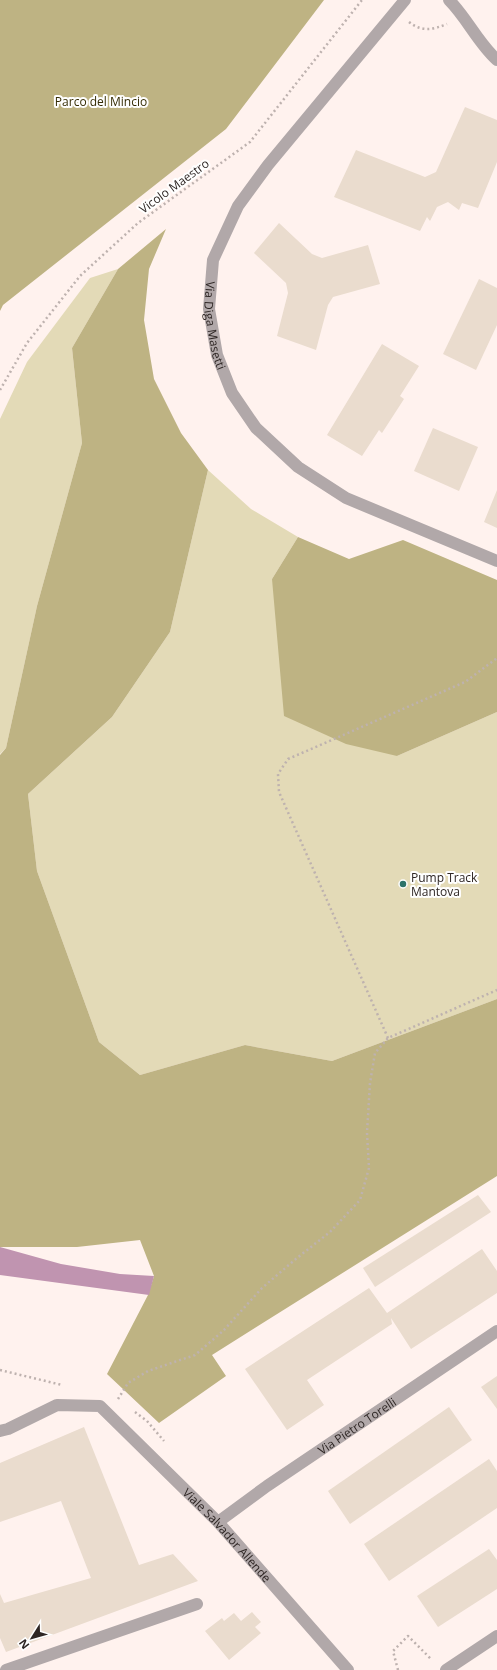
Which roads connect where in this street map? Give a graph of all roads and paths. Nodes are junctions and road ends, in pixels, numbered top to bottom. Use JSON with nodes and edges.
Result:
{"nodes":[{"id":1,"x":362,"y":0,"type":"edge"},
{"id":2,"x":405,"y":0,"type":"edge"},
{"id":3,"x":449,"y":0,"type":"edge"},
{"id":4,"x":459,"y":6,"type":"edge"},
{"id":5,"x":404,"y":18,"type":"dead end"},
{"id":6,"x":449,"y":23,"type":"dead end"},
{"id":7,"x":497,"y":60,"type":"edge"},
{"id":8,"x":0,"y":390,"type":"edge"},
{"id":9,"x":497,"y":561,"type":"edge"},
{"id":10,"x":497,"y":658,"type":"edge"},
{"id":11,"x":497,"y":990,"type":"edge"},
{"id":12,"x":388,"y":1038,"type":"junction"},
{"id":13,"x":497,"y":1331,"type":"edge"},
{"id":14,"x":117,"y":1399,"type":"dead end"},
{"id":15,"x":0,"y":1431,"type":"edge"},
{"id":16,"x":218,"y":1522,"type":"junction"},
{"id":17,"x":197,"y":1604,"type":"dead end"},
{"id":18,"x":497,"y":1636,"type":"edge"},
{"id":19,"x":441,"y":1667,"type":"edge"},
{"id":20,"x":6,"y":1670,"type":"edge"},
{"id":21,"x":348,"y":1670,"type":"edge"},
{"id":22,"x":398,"y":1670,"type":"edge"}],
"edges":[{"from":1,"to":8,"type":"path","name":"Vicolo Maestro"},
{"from":2,"to":9,"type":"street","name":"Via Diga Masetti"},
{"from":3,"to":4,"type":"street"},
{"from":4,"to":7,"type":"street"},
{"from":5,"to":6,"type":"path"},
{"from":10,"to":12,"type":"path"},
{"from":11,"to":12,"type":"path"},
{"from":12,"to":14,"type":"path"},
{"from":13,"to":16,"type":"street","name":"Via Pietro Torelli"},
{"from":15,"to":16,"type":"street","name":"Viale Salvador Allende"},
{"from":16,"to":21,"type":"street","name":"Viale Salvador Allende"},
{"from":17,"to":20,"type":"street"},
{"from":18,"to":19,"type":"street"},
{"from":19,"to":22,"type":"path"}]}
